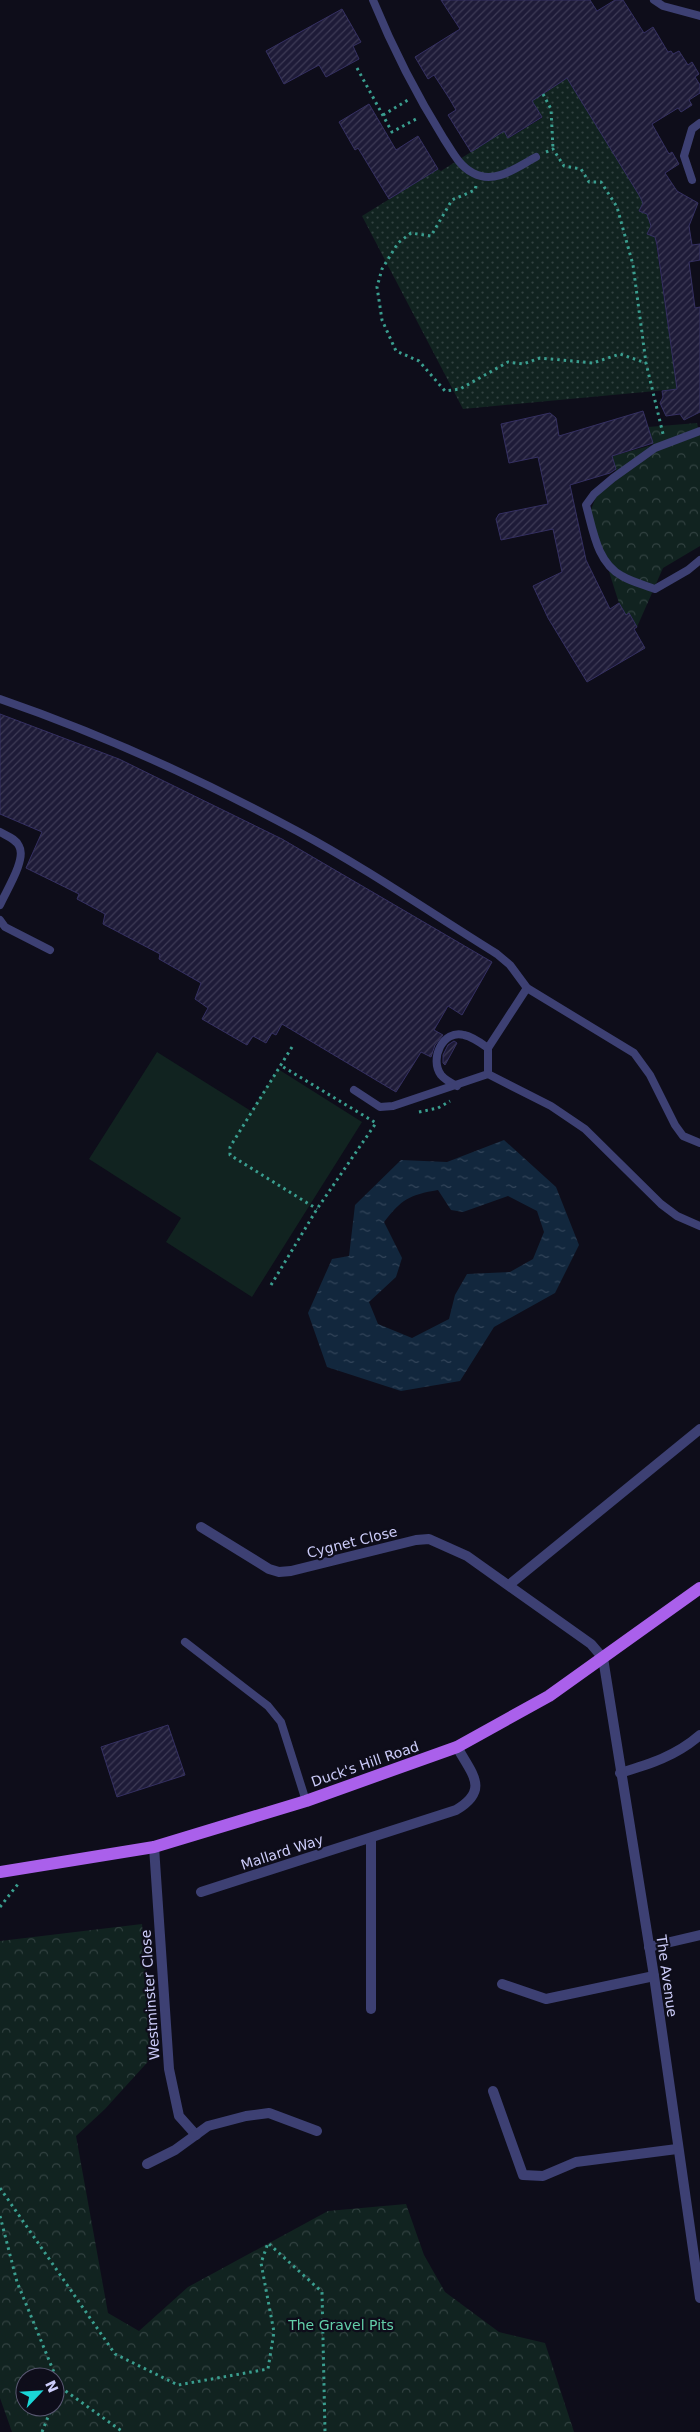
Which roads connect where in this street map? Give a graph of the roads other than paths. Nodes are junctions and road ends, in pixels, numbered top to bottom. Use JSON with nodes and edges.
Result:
{"nodes":[{"id":1,"x":373,"y":0,"type":"edge"},
{"id":2,"x":654,"y":0,"type":"edge"},
{"id":3,"x":700,"y":16,"type":"edge"},
{"id":4,"x":700,"y":123,"type":"edge"},
{"id":5,"x":536,"y":157,"type":"road end"},
{"id":6,"x":692,"y":180,"type":"dead end"},
{"id":7,"x":700,"y":431,"type":"edge"},
{"id":8,"x":700,"y":560,"type":"edge"},
{"id":9,"x":0,"y":699,"type":"edge"},
{"id":10,"x":0,"y":832,"type":"edge"},
{"id":11,"x":0,"y":905,"type":"edge"},
{"id":12,"x":0,"y":920,"type":"edge"},
{"id":13,"x":50,"y":950,"type":"dead end"},
{"id":14,"x":527,"y":988,"type":"junction"},
{"id":15,"x":488,"y":1048,"type":"junction"},
{"id":16,"x":488,"y":1074,"type":"junction"},
{"id":17,"x":457,"y":1086,"type":"junction"},
{"id":18,"x":354,"y":1090,"type":"dead end"},
{"id":19,"x":700,"y":1142,"type":"edge"},
{"id":20,"x":700,"y":1226,"type":"edge"},
{"id":21,"x":700,"y":1429,"type":"edge"},
{"id":22,"x":201,"y":1527,"type":"dead end"},
{"id":23,"x":509,"y":1585,"type":"junction"},
{"id":24,"x":700,"y":1588,"type":"edge"},
{"id":25,"x":185,"y":1642,"type":"dead end"},
{"id":26,"x":602,"y":1658,"type":"junction"},
{"id":27,"x":700,"y":1734,"type":"edge"},
{"id":28,"x":457,"y":1747,"type":"junction"},
{"id":29,"x":620,"y":1773,"type":"junction"},
{"id":30,"x":306,"y":1801,"type":"junction"},
{"id":31,"x":371,"y":1838,"type":"junction"},
{"id":32,"x":154,"y":1847,"type":"junction"},
{"id":33,"x":0,"y":1872,"type":"edge"},
{"id":34,"x":201,"y":1892,"type":"dead end"},
{"id":35,"x":700,"y":1934,"type":"edge"},
{"id":36,"x":649,"y":1947,"type":"junction"},
{"id":37,"x":654,"y":1976,"type":"junction"},
{"id":38,"x":502,"y":1984,"type":"dead end"},
{"id":39,"x":372,"y":2009,"type":"dead end"},
{"id":40,"x":493,"y":2091,"type":"dead end"},
{"id":41,"x":317,"y":2131,"type":"dead end"},
{"id":42,"x":196,"y":2135,"type":"junction"},
{"id":43,"x":677,"y":2149,"type":"junction"},
{"id":44,"x":147,"y":2164,"type":"dead end"},
{"id":45,"x":700,"y":2298,"type":"edge"}],
"edges":[{"from":1,"to":5,"type":"lane"},
{"from":2,"to":3,"type":"lane"},
{"from":4,"to":6,"type":"lane"},
{"from":7,"to":8,"type":"lane"},
{"from":9,"to":14,"type":"lane"},
{"from":10,"to":11,"type":"lane"},
{"from":12,"to":13,"type":"lane"},
{"from":14,"to":15,"type":"lane"},
{"from":14,"to":19,"type":"lane"},
{"from":15,"to":16,"type":"lane"},
{"from":15,"to":17,"type":"lane"},
{"from":16,"to":17,"type":"lane"},
{"from":16,"to":20,"type":"lane"},
{"from":17,"to":18,"type":"lane"},
{"from":21,"to":23,"type":"street"},
{"from":22,"to":23,"type":"street","name":"Cygnet Close"},
{"from":23,"to":26,"type":"street","name":"Cygnet Close"},
{"from":24,"to":26,"type":"main road","name":"Duck's Hill Road"},
{"from":25,"to":30,"type":"lane"},
{"from":26,"to":28,"type":"main road","name":"Duck's Hill Road"},
{"from":26,"to":29,"type":"street","name":"The Avenue"},
{"from":27,"to":29,"type":"street"},
{"from":28,"to":30,"type":"main road","name":"Duck's Hill Road"},
{"from":28,"to":31,"type":"street","name":"Mallard Way"},
{"from":29,"to":36,"type":"street","name":"The Avenue"},
{"from":30,"to":32,"type":"main road","name":"Duck's Hill Road"},
{"from":31,"to":34,"type":"street","name":"Mallard Way"},
{"from":31,"to":39,"type":"street"},
{"from":32,"to":33,"type":"main road","name":"Duck's Hill Road"},
{"from":32,"to":42,"type":"street","name":"Westminster Close"},
{"from":35,"to":36,"type":"street"},
{"from":36,"to":37,"type":"street","name":"The Avenue"},
{"from":37,"to":38,"type":"street"},
{"from":37,"to":43,"type":"street","name":"The Avenue"},
{"from":40,"to":43,"type":"street"},
{"from":41,"to":42,"type":"street"},
{"from":42,"to":44,"type":"street"},
{"from":43,"to":45,"type":"street","name":"The Avenue"}]}
